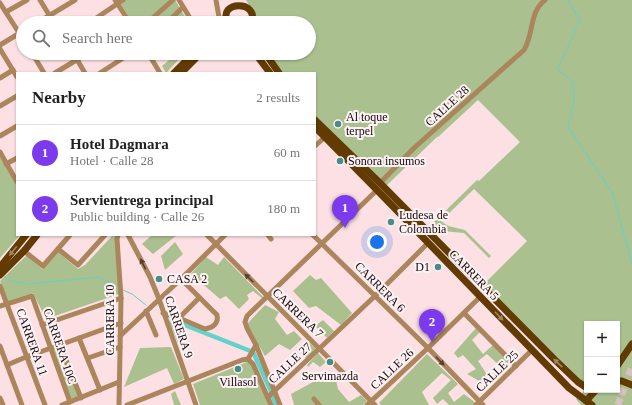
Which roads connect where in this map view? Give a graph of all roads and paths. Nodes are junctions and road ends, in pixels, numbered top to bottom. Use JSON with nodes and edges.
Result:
{"nodes":[{"id":1,"x":27,"y":0,"type":"edge"},
{"id":2,"x":40,"y":0,"type":"edge"},
{"id":3,"x":76,"y":0,"type":"edge"},
{"id":4,"x":123,"y":0,"type":"edge"},
{"id":5,"x":173,"y":0,"type":"edge"},
{"id":6,"x":179,"y":0,"type":"edge"},
{"id":7,"x":216,"y":0,"type":"edge"},
{"id":8,"x":230,"y":0,"type":"edge"},
{"id":9,"x":244,"y":0,"type":"edge"},
{"id":10,"x":545,"y":0,"type":"edge"},
{"id":11,"x":0,"y":2,"type":"edge"},
{"id":12,"x":116,"y":2,"type":"edge"},
{"id":13,"x":183,"y":8,"type":"junction"},
{"id":14,"x":250,"y":8,"type":"junction"},
{"id":15,"x":6,"y":12,"type":"junction"},
{"id":16,"x":227,"y":13,"type":"junction"},
{"id":17,"x":50,"y":15,"type":"joint"},
{"id":18,"x":98,"y":16,"type":"edge"},
{"id":19,"x":125,"y":16,"type":"edge"},
{"id":20,"x":155,"y":16,"type":"edge"},
{"id":21,"x":174,"y":16,"type":"edge"},
{"id":22,"x":188,"y":16,"type":"edge"},
{"id":23,"x":219,"y":16,"type":"edge"},
{"id":24,"x":226,"y":16,"type":"edge"},
{"id":25,"x":227,"y":16,"type":"edge"},
{"id":26,"x":252,"y":16,"type":"edge"},
{"id":27,"x":16,"y":25,"type":"edge"},
{"id":28,"x":16,"y":35,"type":"edge"},
{"id":29,"x":0,"y":45,"type":"edge"},
{"id":30,"x":0,"y":49,"type":"edge"},
{"id":31,"x":37,"y":60,"type":"edge"},
{"id":32,"x":77,"y":60,"type":"joint"},
{"id":33,"x":120,"y":60,"type":"edge"},
{"id":34,"x":152,"y":60,"type":"edge"},
{"id":35,"x":187,"y":60,"type":"edge"},
{"id":36,"x":194,"y":60,"type":"edge"},
{"id":37,"x":261,"y":60,"type":"edge"},
{"id":38,"x":270,"y":60,"type":"edge"},
{"id":39,"x":13,"y":70,"type":"junction"},
{"id":40,"x":43,"y":72,"type":"edge"},
{"id":41,"x":56,"y":72,"type":"edge"},
{"id":42,"x":84,"y":72,"type":"edge"},
{"id":43,"x":102,"y":72,"type":"edge"},
{"id":44,"x":159,"y":72,"type":"edge"},
{"id":45,"x":175,"y":72,"type":"edge"},
{"id":46,"x":182,"y":72,"type":"edge"},
{"id":47,"x":269,"y":72,"type":"edge"},
{"id":48,"x":278,"y":72,"type":"edge"},
{"id":49,"x":16,"y":75,"type":"edge"},
{"id":50,"x":0,"y":78,"type":"edge"},
{"id":51,"x":16,"y":97,"type":"edge"},
{"id":52,"x":0,"y":106,"type":"edge"},
{"id":53,"x":316,"y":121,"type":"edge"},
{"id":54,"x":16,"y":127,"type":"edge"},
{"id":55,"x":316,"y":129,"type":"edge"},
{"id":56,"x":0,"y":136,"type":"edge"},
{"id":57,"x":324,"y":137,"type":"junction"},
{"id":58,"x":316,"y":145,"type":"edge"},
{"id":59,"x":0,"y":152,"type":"edge"},
{"id":60,"x":16,"y":159,"type":"edge"},
{"id":61,"x":6,"y":164,"type":"junction"},
{"id":62,"x":16,"y":180,"type":"edge"},
{"id":63,"x":378,"y":186,"type":"junction"},
{"id":64,"x":25,"y":236,"type":"edge"},
{"id":65,"x":35,"y":236,"type":"edge"},
{"id":66,"x":69,"y":236,"type":"edge"},
{"id":67,"x":104,"y":236,"type":"edge"},
{"id":68,"x":118,"y":236,"type":"edge"},
{"id":69,"x":129,"y":236,"type":"edge"},
{"id":70,"x":208,"y":236,"type":"edge"},
{"id":71,"x":224,"y":236,"type":"edge"},
{"id":72,"x":314,"y":236,"type":"edge"},
{"id":73,"x":428,"y":243,"type":"junction"},
{"id":74,"x":215,"y":244,"type":"junction"},
{"id":75,"x":322,"y":244,"type":"junction"},
{"id":76,"x":58,"y":249,"type":"junction"},
{"id":77,"x":24,"y":250,"type":"junction"},
{"id":78,"x":1,"y":270,"type":"edge"},
{"id":79,"x":181,"y":280,"type":"junction"},
{"id":80,"x":0,"y":286,"type":"edge"},
{"id":81,"x":375,"y":296,"type":"junction"},
{"id":82,"x":481,"y":296,"type":"junction"},
{"id":83,"x":267,"y":297,"type":"junction"},
{"id":84,"x":121,"y":298,"type":"junction"},
{"id":85,"x":199,"y":298,"type":"junction"},
{"id":86,"x":159,"y":299,"type":"junction"},
{"id":87,"x":6,"y":303,"type":"junction"},
{"id":88,"x":0,"y":306,"type":"edge"},
{"id":89,"x":146,"y":312,"type":"junction"},
{"id":90,"x":163,"y":313,"type":"junction"},
{"id":91,"x":464,"y":313,"type":"junction"},
{"id":92,"x":179,"y":318,"type":"junction"},
{"id":93,"x":121,"y":323,"type":"junction"},
{"id":94,"x":42,"y":325,"type":"junction"},
{"id":95,"x":156,"y":335,"type":"dead end"},
{"id":96,"x":120,"y":336,"type":"junction"},
{"id":97,"x":79,"y":338,"type":"junction"},
{"id":98,"x":632,"y":344,"type":"edge"},
{"id":99,"x":60,"y":345,"type":"junction"},
{"id":100,"x":256,"y":345,"type":"junction"},
{"id":101,"x":0,"y":346,"type":"edge"},
{"id":102,"x":120,"y":347,"type":"junction"},
{"id":103,"x":50,"y":348,"type":"junction"},
{"id":104,"x":320,"y":348,"type":"junction"},
{"id":105,"x":428,"y":348,"type":"junction"},
{"id":106,"x":532,"y":350,"type":"junction"},
{"id":107,"x":26,"y":356,"type":"junction"},
{"id":108,"x":2,"y":357,"type":"edge"},
{"id":109,"x":88,"y":358,"type":"junction"},
{"id":110,"x":248,"y":359,"type":"junction"},
{"id":111,"x":620,"y":362,"type":"edge"},
{"id":112,"x":7,"y":365,"type":"junction"},
{"id":113,"x":516,"y":366,"type":"junction"},
{"id":114,"x":620,"y":381,"type":"edge"},
{"id":115,"x":119,"y":382,"type":"junction"},
{"id":116,"x":188,"y":382,"type":"junction"},
{"id":117,"x":632,"y":385,"type":"edge"},
{"id":118,"x":584,"y":386,"type":"edge"},
{"id":119,"x":100,"y":390,"type":"junction"},
{"id":120,"x":590,"y":393,"type":"edge"},
{"id":121,"x":272,"y":394,"type":"junction"},
{"id":122,"x":0,"y":398,"type":"edge"},
{"id":123,"x":81,"y":398,"type":"junction"},
{"id":124,"x":314,"y":398,"type":"dead end"},
{"id":125,"x":70,"y":402,"type":"junction"},
{"id":126,"x":371,"y":404,"type":"edge"},
{"id":127,"x":480,"y":404,"type":"edge"},
{"id":128,"x":586,"y":404,"type":"edge"},
{"id":129,"x":3,"y":405,"type":"edge"},
{"id":130,"x":22,"y":405,"type":"edge"},
{"id":131,"x":44,"y":405,"type":"edge"},
{"id":132,"x":62,"y":405,"type":"edge"},
{"id":133,"x":119,"y":405,"type":"edge"},
{"id":134,"x":127,"y":405,"type":"edge"},
{"id":135,"x":196,"y":405,"type":"edge"},
{"id":136,"x":271,"y":405,"type":"edge"},
{"id":137,"x":280,"y":405,"type":"edge"},
{"id":138,"x":319,"y":405,"type":"edge"}],
"edges":[{"from":1,"to":15,"type":"street"},
{"from":2,"to":17,"type":"street"},
{"from":3,"to":17,"type":"street"},
{"from":4,"to":12,"type":"street"},
{"from":5,"to":20,"type":"street"},
{"from":6,"to":13,"type":"street"},
{"from":7,"to":23,"type":"street"},
{"from":8,"to":16,"type":"main road"},
{"from":9,"to":14,"type":"main road"},
{"from":10,"to":63,"type":"street","name":"CALLE 28"},
{"from":11,"to":15,"type":"street"},
{"from":12,"to":18,"type":"street"},
{"from":12,"to":19,"type":"street"},
{"from":13,"to":21,"type":"street"},
{"from":13,"to":22,"type":"street"},
{"from":14,"to":16,"type":"main road"},
{"from":14,"to":26,"type":"main road"},
{"from":15,"to":27,"type":"street"},
{"from":16,"to":24,"type":"main road"},
{"from":16,"to":25,"type":"main road"},
{"from":28,"to":29,"type":"street"},
{"from":30,"to":39,"type":"street"},
{"from":31,"to":40,"type":"street"},
{"from":32,"to":41,"type":"street"},
{"from":32,"to":42,"type":"street"},
{"from":33,"to":43,"type":"street"},
{"from":34,"to":44,"type":"street"},
{"from":35,"to":45,"type":"main road"},
{"from":36,"to":46,"type":"main road"},
{"from":37,"to":47,"type":"main road"},
{"from":38,"to":48,"type":"main road"},
{"from":39,"to":49,"type":"street"},
{"from":39,"to":50,"type":"street"},
{"from":51,"to":52,"type":"street"},
{"from":53,"to":63,"type":"main road","name":"CARRERA 5"},
{"from":54,"to":56,"type":"street"},
{"from":55,"to":57,"type":"main road","name":"CARRERA 5"},
{"from":57,"to":58,"type":"street"},
{"from":57,"to":63,"type":"main road","name":"CARRERA 5"},
{"from":59,"to":61,"type":"street"},
{"from":60,"to":61,"type":"street"},
{"from":61,"to":62,"type":"street"},
{"from":63,"to":73,"type":"main road","name":"CARRERA 5"},
{"from":63,"to":75,"type":"street","name":"CALLE 28"},
{"from":118,"to":63,"type":"main road","name":"CARRERA 5","one_way":true},
{"from":64,"to":78,"type":"main road","one_way":true},
{"from":65,"to":77,"type":"main road"},
{"from":66,"to":76,"type":"street"},
{"from":67,"to":76,"type":"street"},
{"from":68,"to":84,"type":"street","name":"CARRERA 10"},
{"from":86,"to":69,"type":"street","name":"CARRERA 9","one_way":true},
{"from":70,"to":74,"type":"street","name":"CARRERA 7"},
{"from":71,"to":74,"type":"street"},
{"from":72,"to":75,"type":"street","name":"CARRERA 6"},
{"from":73,"to":81,"type":"street","name":"CALLE 27"},
{"from":73,"to":82,"type":"main road","name":"CARRERA 5"},
{"from":74,"to":79,"type":"street"},
{"from":83,"to":74,"type":"street","name":"CARRERA 7","one_way":true},
{"from":75,"to":81,"type":"street","name":"CARRERA 6"},
{"from":75,"to":83,"type":"street","name":"CALLE 28"},
{"from":76,"to":77,"type":"street"},
{"from":77,"to":78,"type":"main road"},
{"from":79,"to":85,"type":"street"},
{"from":79,"to":86,"type":"street"},
{"from":80,"to":87,"type":"street","name":"CARRERA 11"},
{"from":81,"to":104,"type":"street","name":"CALLE 27"},
{"from":81,"to":105,"type":"street","name":"CARRERA 6"},
{"from":82,"to":91,"type":"street","name":"CALLE 26"},
{"from":82,"to":106,"type":"main road","name":"CARRERA 5","one_way":true},
{"from":83,"to":100,"type":"street","name":"CALLE 28"},
{"from":83,"to":104,"type":"street","name":"CARRERA 7"},
{"from":84,"to":93,"type":"street","name":"CARRERA 10"},
{"from":84,"to":94,"type":"street"},
{"from":85,"to":92,"type":"street"},
{"from":85,"to":92,"type":"street"},
{"from":86,"to":89,"type":"street"},
{"from":86,"to":90,"type":"street","name":"CARRERA 9"},
{"from":87,"to":88,"type":"street"},
{"from":87,"to":94,"type":"street","name":"CARRERA 10C"},
{"from":87,"to":107,"type":"street","name":"CARRERA 11"},
{"from":89,"to":95,"type":"street"},
{"from":89,"to":96,"type":"street"},
{"from":90,"to":92,"type":"street"},
{"from":90,"to":116,"type":"street","name":"CARRERA 9"},
{"from":91,"to":105,"type":"street","name":"CALLE 26"},
{"from":91,"to":113,"type":"street"},
{"from":93,"to":96,"type":"street","name":"CARRERA 10"},
{"from":93,"to":97,"type":"street"},
{"from":94,"to":103,"type":"street","name":"CARRERA 10C"},
{"from":96,"to":102,"type":"street","name":"CARRERA 10"},
{"from":97,"to":99,"type":"street"},
{"from":97,"to":109,"type":"street"},
{"from":98,"to":111,"type":"main road"},
{"from":99,"to":103,"type":"street"},
{"from":99,"to":123,"type":"street"},
{"from":100,"to":110,"type":"street"},
{"from":100,"to":121,"type":"street"},
{"from":101,"to":108,"type":"street"},
{"from":102,"to":109,"type":"street"},
{"from":102,"to":115,"type":"street","name":"CARRERA 10"},
{"from":103,"to":107,"type":"street"},
{"from":103,"to":125,"type":"street","name":"CARRERA 10C"},
{"from":104,"to":121,"type":"street","name":"CALLE 27"},
{"from":104,"to":126,"type":"street","name":"CARRERA 7"},
{"from":105,"to":126,"type":"street","name":"CALLE 26"},
{"from":105,"to":127,"type":"street","name":"CARRERA 6","one_way":true},
{"from":106,"to":113,"type":"street","name":"CALLE 25"},
{"from":106,"to":128,"type":"main road","name":"CARRERA 5"},
{"from":107,"to":112,"type":"street"},
{"from":107,"to":131,"type":"street","name":"CARRERA 11"},
{"from":108,"to":112,"type":"street"},
{"from":109,"to":119,"type":"street"},
{"from":110,"to":116,"type":"street"},
{"from":110,"to":121,"type":"street"},
{"from":112,"to":130,"type":"street"},
{"from":113,"to":127,"type":"street","name":"CALLE 25"},
{"from":114,"to":117,"type":"main road"},
{"from":115,"to":119,"type":"street"},
{"from":115,"to":133,"type":"street","name":"CARRERA 10"},
{"from":116,"to":134,"type":"street"},
{"from":116,"to":135,"type":"street","name":"CARRERA 9"},
{"from":119,"to":123,"type":"street"},
{"from":120,"to":128,"type":"main road"},
{"from":121,"to":136,"type":"street"},
{"from":121,"to":137,"type":"street"},
{"from":122,"to":129,"type":"street"},
{"from":123,"to":125,"type":"street"},
{"from":124,"to":138,"type":"street"},
{"from":125,"to":132,"type":"street"}]}
